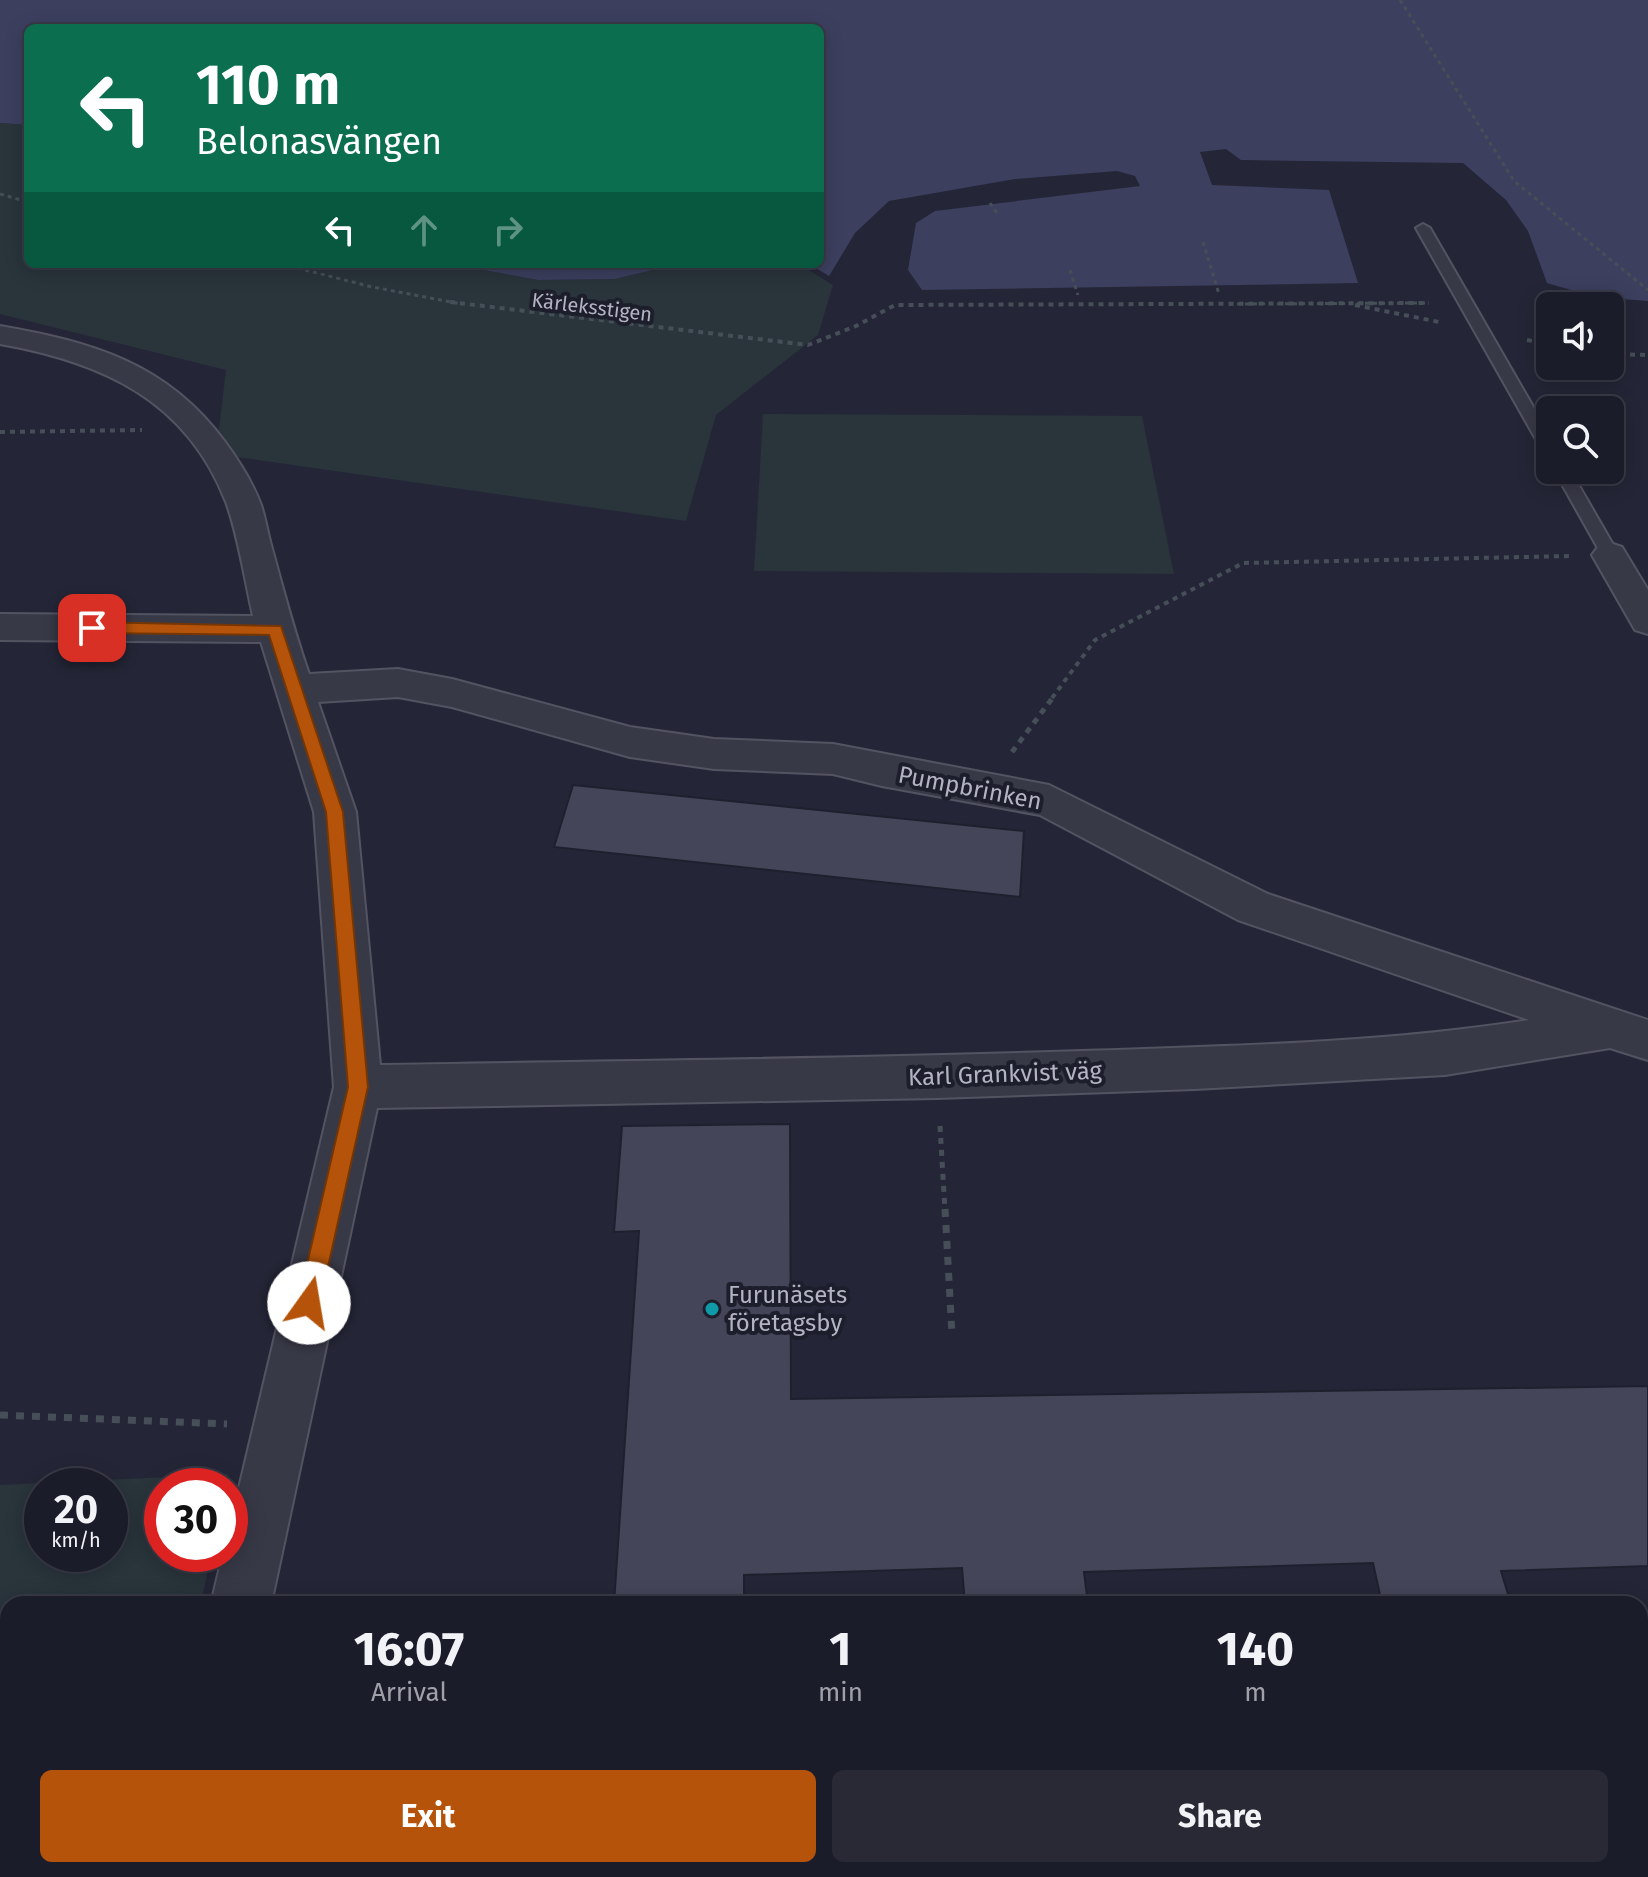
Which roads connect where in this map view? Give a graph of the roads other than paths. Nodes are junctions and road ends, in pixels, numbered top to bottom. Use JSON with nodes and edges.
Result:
{"nodes":[{"id":1,"x":1423,"y":228,"type":"dead end"},
{"id":2,"x":0,"y":335,"type":"edge"},
{"id":3,"x":1536,"y":425,"type":"edge"},
{"id":4,"x":1570,"y":484,"type":"edge"},
{"id":5,"x":1610,"y":555,"type":"joint"},
{"id":6,"x":1648,"y":621,"type":"edge"},
{"id":7,"x":0,"y":627,"type":"edge"},
{"id":8,"x":275,"y":629,"type":"junction"},
{"id":9,"x":295,"y":689,"type":"junction"},
{"id":10,"x":1629,"y":1034,"type":"edge"},
{"id":11,"x":358,"y":1087,"type":"junction"},
{"id":12,"x":243,"y":1596,"type":"edge"}],
"edges":[{"from":1,"to":3,"type":"lane"},
{"from":2,"to":8,"type":"street"},
{"from":4,"to":5,"type":"lane"},
{"from":5,"to":6,"type":"street"},
{"from":7,"to":8,"type":"street"},
{"from":8,"to":9,"type":"street"},
{"from":9,"to":10,"type":"street","name":"Pumpbrinken"},
{"from":9,"to":11,"type":"street"},
{"from":10,"to":11,"type":"street","name":"Karl Grankvist väg"},
{"from":11,"to":12,"type":"street"}]}
